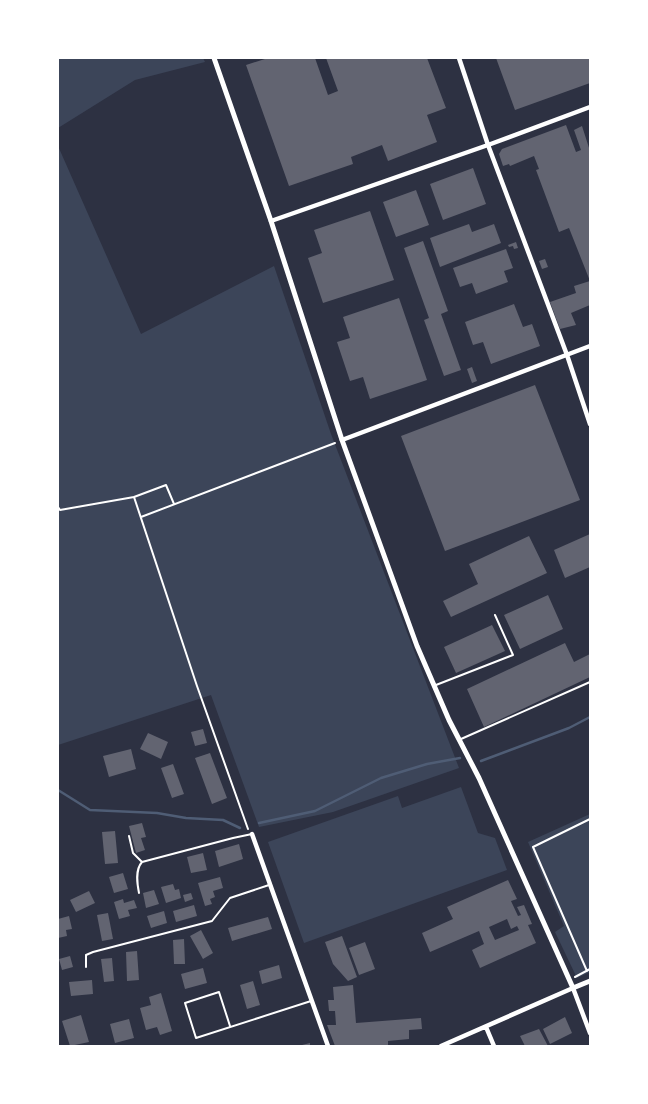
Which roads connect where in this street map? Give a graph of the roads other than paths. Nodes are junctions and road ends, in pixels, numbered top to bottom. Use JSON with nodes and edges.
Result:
{"nodes":[{"id":1,"x":214,"y":58,"type":"edge"},
{"id":2,"x":459,"y":58,"type":"edge"},
{"id":3,"x":590,"y":107,"type":"edge"},
{"id":4,"x":488,"y":145,"type":"junction"},
{"id":5,"x":271,"y":221,"type":"junction"},
{"id":6,"x":590,"y":346,"type":"edge"},
{"id":7,"x":567,"y":355,"type":"junction"},
{"id":8,"x":590,"y":424,"type":"edge"},
{"id":9,"x":342,"y":440,"type":"junction"},
{"id":10,"x":496,"y":615,"type":"dead end"},
{"id":11,"x":590,"y":682,"type":"edge"},
{"id":12,"x":434,"y":686,"type":"junction"},
{"id":13,"x":459,"y":740,"type":"junction"},
{"id":14,"x":252,"y":834,"type":"joint"},
{"id":15,"x":129,"y":836,"type":"dead end"},
{"id":16,"x":142,"y":862,"type":"junction"},
{"id":17,"x":270,"y":885,"type":"junction"},
{"id":18,"x":140,"y":893,"type":"dead end"},
{"id":19,"x":86,"y":967,"type":"dead end"},
{"id":20,"x":590,"y":981,"type":"edge"},
{"id":21,"x":573,"y":988,"type":"junction"},
{"id":22,"x":311,"y":1001,"type":"junction"},
{"id":23,"x":230,"y":1026,"type":"junction"},
{"id":24,"x":486,"y":1027,"type":"junction"},
{"id":25,"x":590,"y":1033,"type":"edge"},
{"id":26,"x":328,"y":1046,"type":"edge"},
{"id":27,"x":441,"y":1046,"type":"edge"},
{"id":28,"x":494,"y":1046,"type":"edge"}],
"edges":[{"from":1,"to":5,"type":"street"},
{"from":2,"to":4,"type":"street"},
{"from":3,"to":4,"type":"street"},
{"from":4,"to":5,"type":"street"},
{"from":4,"to":7,"type":"street"},
{"from":5,"to":9,"type":"street"},
{"from":6,"to":7,"type":"street"},
{"from":7,"to":8,"type":"street"},
{"from":7,"to":9,"type":"street"},
{"from":9,"to":12,"type":"street"},
{"from":10,"to":12,"type":"lane"},
{"from":11,"to":13,"type":"lane"},
{"from":12,"to":13,"type":"street"},
{"from":13,"to":21,"type":"street"},
{"from":14,"to":16,"type":"lane"},
{"from":14,"to":17,"type":"street"},
{"from":15,"to":16,"type":"lane"},
{"from":16,"to":18,"type":"lane"},
{"from":17,"to":19,"type":"lane"},
{"from":17,"to":22,"type":"street"},
{"from":20,"to":21,"type":"street"},
{"from":21,"to":24,"type":"street"},
{"from":21,"to":25,"type":"street"},
{"from":22,"to":23,"type":"lane"},
{"from":22,"to":26,"type":"street"},
{"from":23,"to":23,"type":"lane"},
{"from":24,"to":27,"type":"street"},
{"from":24,"to":28,"type":"street"}]}
